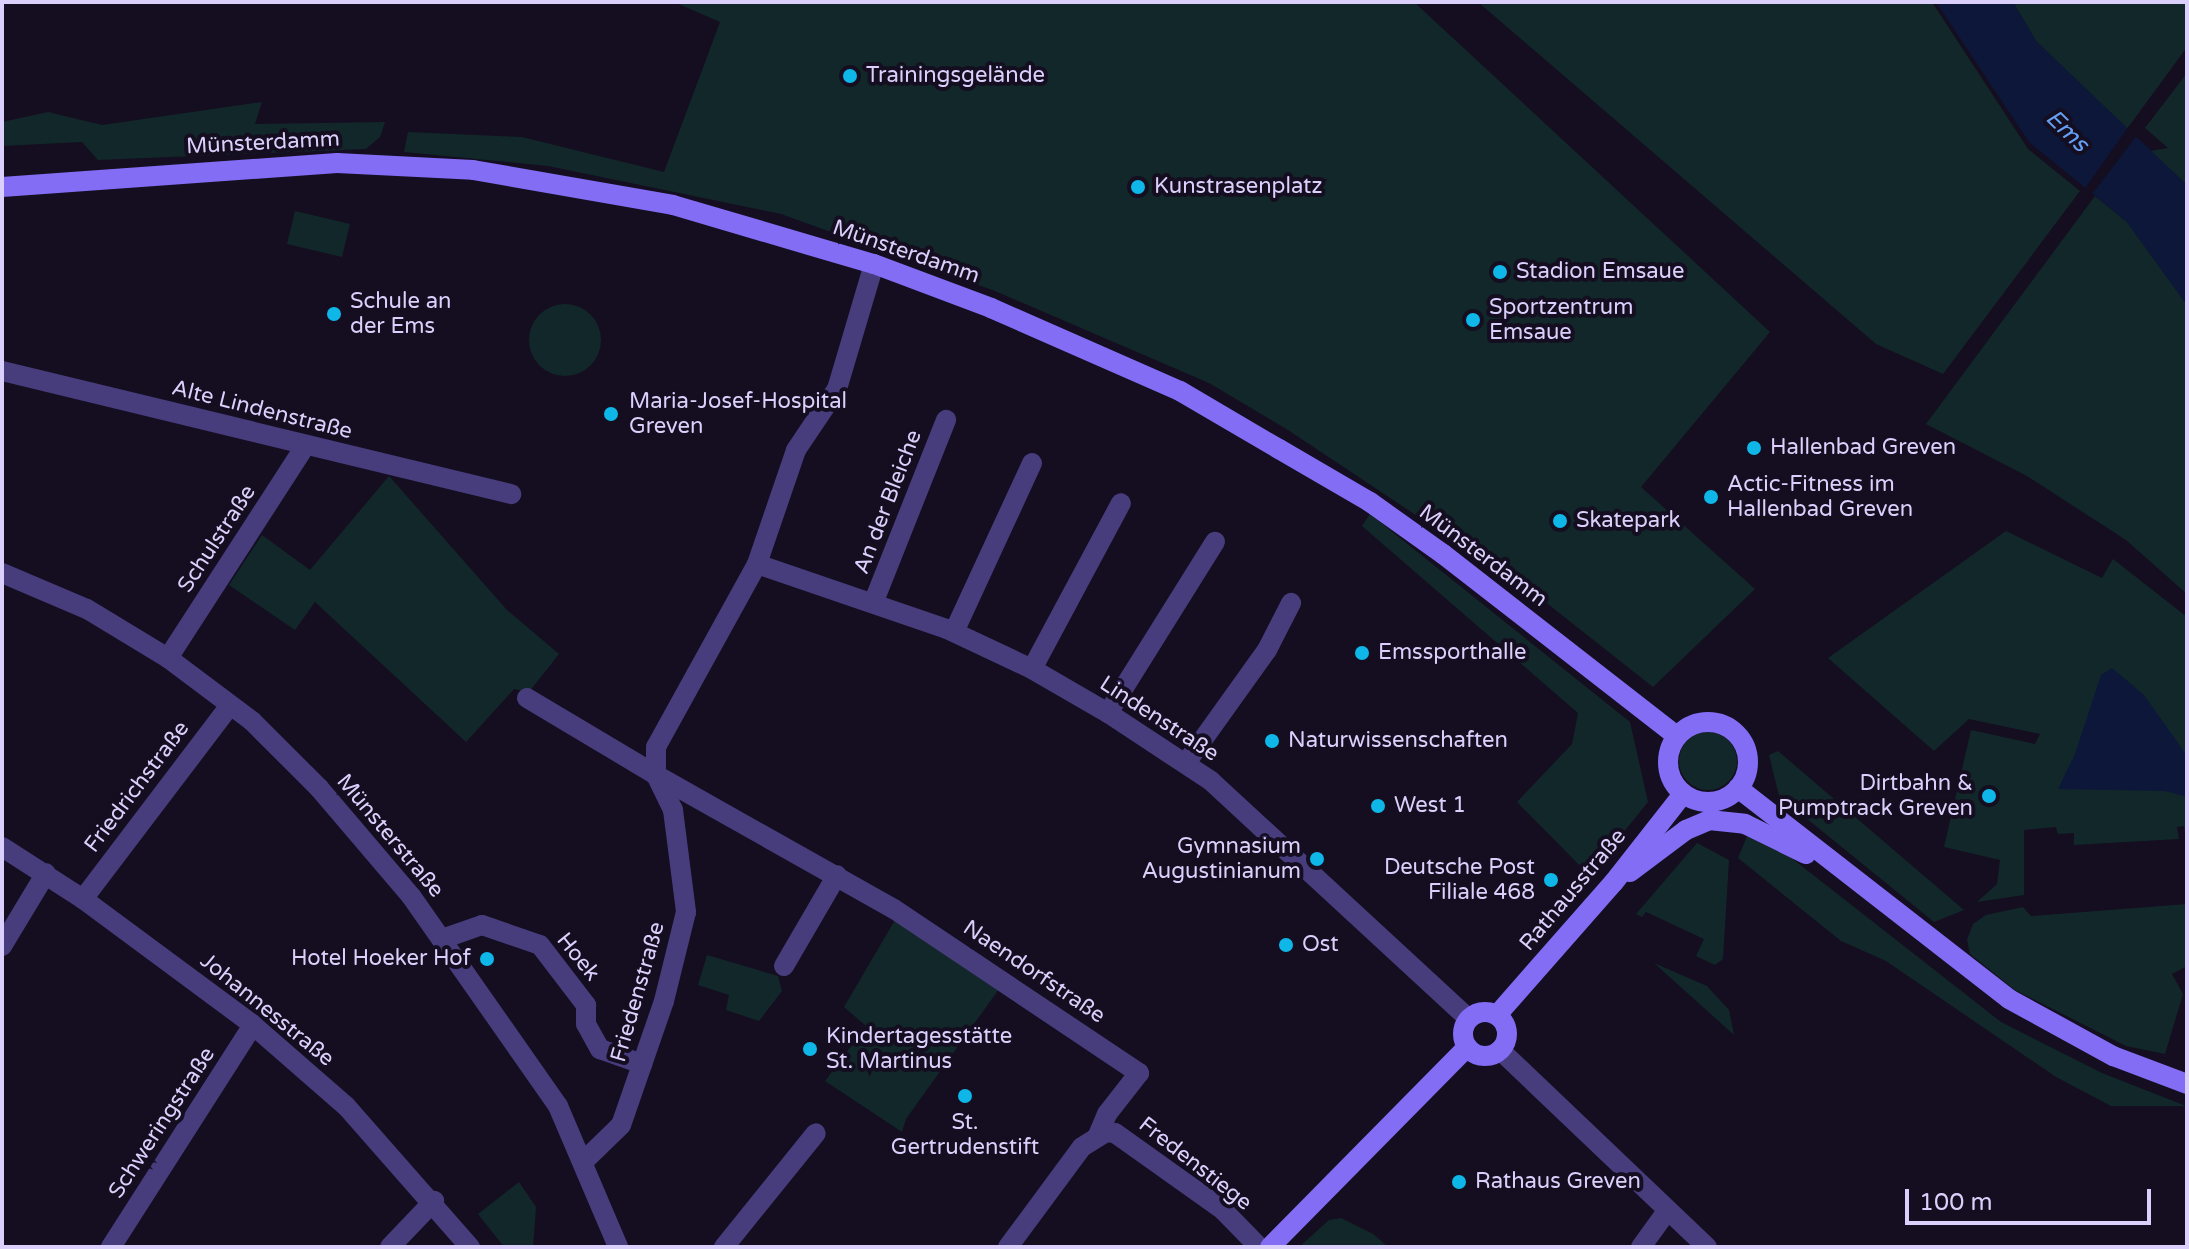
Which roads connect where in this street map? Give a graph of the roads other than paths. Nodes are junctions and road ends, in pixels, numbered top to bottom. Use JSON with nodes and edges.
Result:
{"nodes":[{"id":1,"x":2,"y":187,"type":"edge"},
{"id":2,"x":874,"y":264,"type":"junction"},
{"id":3,"x":2,"y":371,"type":"edge"},
{"id":4,"x":946,"y":420,"type":"dead end"},
{"id":5,"x":305,"y":446,"type":"junction"},
{"id":6,"x":1032,"y":463,"type":"dead end"},
{"id":7,"x":511,"y":494,"type":"dead end"},
{"id":8,"x":1121,"y":503,"type":"dead end"},
{"id":9,"x":1215,"y":542,"type":"dead end"},
{"id":10,"x":757,"y":564,"type":"junction"},
{"id":11,"x":2,"y":573,"type":"edge"},
{"id":12,"x":874,"y":601,"type":"junction"},
{"id":13,"x":1291,"y":603,"type":"dead end"},
{"id":14,"x":954,"y":632,"type":"junction"},
{"id":15,"x":168,"y":658,"type":"junction"},
{"id":16,"x":1032,"y":669,"type":"junction"},
{"id":17,"x":527,"y":698,"type":"dead end"},
{"id":18,"x":230,"y":705,"type":"junction"},
{"id":19,"x":1108,"y":713,"type":"junction"},
{"id":20,"x":1677,"y":736,"type":"junction"},
{"id":21,"x":1186,"y":763,"type":"junction"},
{"id":22,"x":656,"y":775,"type":"junction"},
{"id":23,"x":1738,"y":788,"type":"junction"},
{"id":24,"x":1683,"y":794,"type":"junction"},
{"id":25,"x":2,"y":847,"type":"edge"},
{"id":26,"x":1835,"y":867,"type":"junction"},
{"id":27,"x":46,"y":873,"type":"junction"},
{"id":28,"x":837,"y":875,"type":"junction"},
{"id":29,"x":1614,"y":882,"type":"junction"},
{"id":30,"x":83,"y":899,"type":"junction"},
{"id":31,"x":442,"y":939,"type":"junction"},
{"id":32,"x":2,"y":946,"type":"edge"},
{"id":33,"x":784,"y":966,"type":"dead end"},
{"id":34,"x":1497,"y":1015,"type":"junction"},
{"id":35,"x":1468,"y":1018,"type":"junction"},
{"id":36,"x":253,"y":1025,"type":"junction"},
{"id":37,"x":1467,"y":1047,"type":"junction"},
{"id":38,"x":1500,"y":1050,"type":"junction"},
{"id":39,"x":642,"y":1064,"type":"junction"},
{"id":40,"x":2185,"y":1078,"type":"edge"},
{"id":41,"x":816,"y":1133,"type":"dead end"},
{"id":42,"x":1098,"y":1135,"type":"junction"},
{"id":43,"x":584,"y":1161,"type":"junction"},
{"id":44,"x":434,"y":1201,"type":"junction"},
{"id":45,"x":1667,"y":1211,"type":"junction"},
{"id":46,"x":111,"y":1247,"type":"edge"},
{"id":47,"x":390,"y":1247,"type":"edge"},
{"id":48,"x":470,"y":1247,"type":"edge"},
{"id":49,"x":618,"y":1247,"type":"edge"},
{"id":50,"x":724,"y":1247,"type":"edge"},
{"id":51,"x":1008,"y":1247,"type":"edge"},
{"id":52,"x":1259,"y":1247,"type":"edge"},
{"id":53,"x":1270,"y":1247,"type":"edge"},
{"id":54,"x":1641,"y":1247,"type":"edge"},
{"id":55,"x":1707,"y":1247,"type":"edge"}],
"edges":[{"from":1,"to":2,"type":"main road","name":"Münsterdamm"},
{"from":2,"to":10,"type":"street"},
{"from":2,"to":20,"type":"main road","name":"Münsterdamm"},
{"from":3,"to":5,"type":"street","name":"Alte Lindenstraße"},
{"from":4,"to":12,"type":"street","name":"An der Bleiche"},
{"from":5,"to":7,"type":"street","name":"Alte Lindenstraße"},
{"from":5,"to":15,"type":"street","name":"Schulstraße"},
{"from":6,"to":14,"type":"street"},
{"from":8,"to":16,"type":"street"},
{"from":9,"to":19,"type":"street"},
{"from":10,"to":12,"type":"street","name":"Lindenstraße"},
{"from":10,"to":22,"type":"street"},
{"from":11,"to":15,"type":"street","name":"Münsterstraße"},
{"from":12,"to":14,"type":"street","name":"Lindenstraße"},
{"from":13,"to":21,"type":"street"},
{"from":14,"to":16,"type":"street","name":"Lindenstraße"},
{"from":15,"to":18,"type":"street","name":"Münsterstraße"},
{"from":16,"to":19,"type":"street","name":"Lindenstraße"},
{"from":17,"to":22,"type":"street"},
{"from":18,"to":30,"type":"street","name":"Friedrichstraße"},
{"from":18,"to":31,"type":"street","name":"Münsterstraße"},
{"from":19,"to":21,"type":"street","name":"Lindenstraße"},
{"from":20,"to":23,"type":"main road"},
{"from":20,"to":24,"type":"main road"},
{"from":21,"to":35,"type":"street","name":"Lindenstraße"},
{"from":22,"to":28,"type":"street","name":"Naendorfstraße"},
{"from":22,"to":39,"type":"street","name":"Friedenstraße"},
{"from":23,"to":24,"type":"main road"},
{"from":23,"to":26,"type":"main road"},
{"from":24,"to":29,"type":"main road","name":"Rathausstraße"},
{"from":25,"to":27,"type":"street","name":"Johannesstraße"},
{"from":26,"to":29,"type":"main road"},
{"from":26,"to":40,"type":"main road"},
{"from":27,"to":30,"type":"street","name":"Johannesstraße"},
{"from":27,"to":32,"type":"street"},
{"from":28,"to":33,"type":"street"},
{"from":28,"to":42,"type":"street","name":"Naendorfstraße"},
{"from":29,"to":34,"type":"main road","name":"Rathausstraße"},
{"from":30,"to":36,"type":"street","name":"Johannesstraße"},
{"from":31,"to":39,"type":"street","name":"Hoek"},
{"from":31,"to":43,"type":"street","name":"Münsterstraße"},
{"from":34,"to":35,"type":"main road"},
{"from":34,"to":38,"type":"main road"},
{"from":35,"to":37,"type":"main road"},
{"from":36,"to":44,"type":"street","name":"Johannesstraße"},
{"from":36,"to":46,"type":"street","name":"Schweringstraße"},
{"from":37,"to":38,"type":"main road"},
{"from":37,"to":53,"type":"main road"},
{"from":38,"to":45,"type":"street"},
{"from":39,"to":43,"type":"street","name":"Friedenstraße"},
{"from":41,"to":50,"type":"street"},
{"from":42,"to":51,"type":"street"},
{"from":42,"to":52,"type":"street","name":"Fredenstiege"},
{"from":43,"to":49,"type":"street","name":"Münsterstraße"},
{"from":44,"to":47,"type":"street"},
{"from":44,"to":48,"type":"street","name":"Johannesstraße"},
{"from":45,"to":54,"type":"street"},
{"from":45,"to":55,"type":"street"}]}
